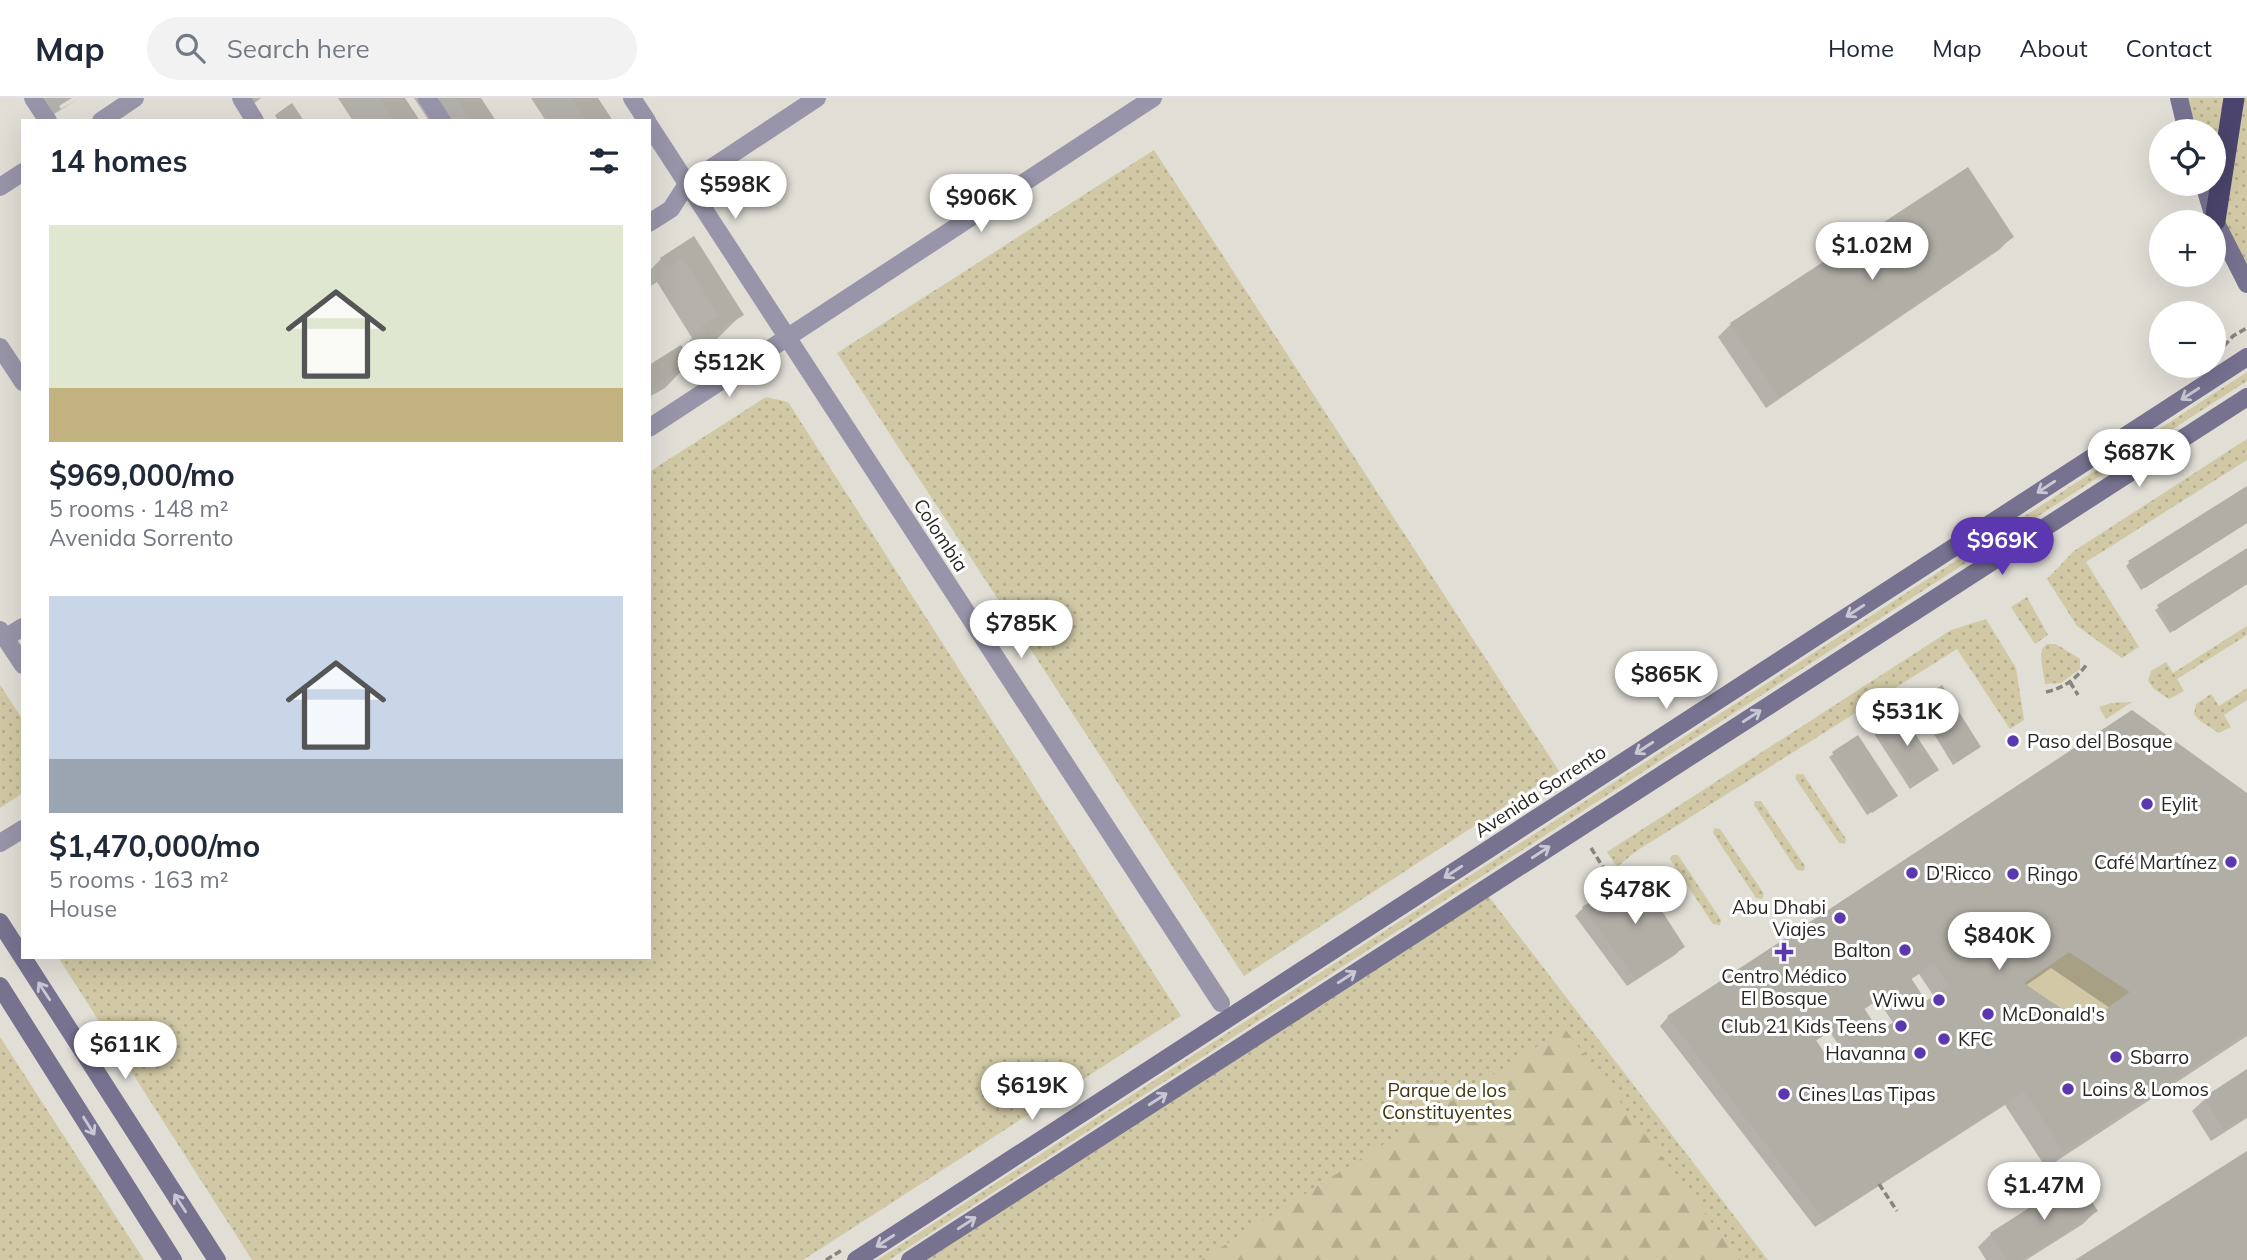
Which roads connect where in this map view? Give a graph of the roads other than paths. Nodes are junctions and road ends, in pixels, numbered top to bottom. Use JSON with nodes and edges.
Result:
{"nodes":[{"id":1,"x":33,"y":98,"type":"edge"},
{"id":2,"x":135,"y":98,"type":"edge"},
{"id":3,"x":241,"y":98,"type":"edge"},
{"id":4,"x":427,"y":98,"type":"edge"},
{"id":5,"x":632,"y":98,"type":"edge"},
{"id":6,"x":817,"y":98,"type":"edge"},
{"id":7,"x":1153,"y":98,"type":"edge"},
{"id":8,"x":2179,"y":98,"type":"edge"},
{"id":9,"x":2234,"y":98,"type":"edge"},
{"id":10,"x":47,"y":119,"type":"edge"},
{"id":11,"x":103,"y":119,"type":"edge"},
{"id":12,"x":254,"y":119,"type":"edge"},
{"id":13,"x":441,"y":119,"type":"edge"},
{"id":14,"x":645,"y":119,"type":"edge"},
{"id":15,"x":2184,"y":119,"type":"edge"},
{"id":16,"x":651,"y":128,"type":"edge"},
{"id":17,"x":21,"y":173,"type":"edge"},
{"id":18,"x":688,"y":184,"type":"junction"},
{"id":19,"x":0,"y":187,"type":"edge"},
{"id":20,"x":2217,"y":210,"type":"edge"},
{"id":21,"x":651,"y":222,"type":"edge"},
{"id":22,"x":2226,"y":243,"type":"edge"},
{"id":23,"x":2247,"y":284,"type":"edge"},
{"id":24,"x":788,"y":338,"type":"junction"},
{"id":25,"x":0,"y":347,"type":"edge"},
{"id":26,"x":2247,"y":357,"type":"edge"},
{"id":27,"x":21,"y":379,"type":"edge"},
{"id":28,"x":2247,"y":397,"type":"edge"},
{"id":29,"x":651,"y":427,"type":"edge"},
{"id":30,"x":21,"y":628,"type":"edge"},
{"id":31,"x":3,"y":634,"type":"edge"},
{"id":32,"x":21,"y":662,"type":"edge"},
{"id":33,"x":21,"y":831,"type":"edge"},
{"id":34,"x":0,"y":843,"type":"edge"},
{"id":35,"x":0,"y":922,"type":"edge"},
{"id":36,"x":21,"y":955,"type":"edge"},
{"id":37,"x":24,"y":959,"type":"edge"},
{"id":38,"x":0,"y":986,"type":"edge"},
{"id":39,"x":1221,"y":1003,"type":"dead end"},
{"id":40,"x":173,"y":1260,"type":"edge"},
{"id":41,"x":217,"y":1260,"type":"edge"},
{"id":42,"x":856,"y":1260,"type":"edge"},
{"id":43,"x":909,"y":1260,"type":"edge"}],
"edges":[{"from":1,"to":10,"type":"street"},
{"from":2,"to":11,"type":"street"},
{"from":3,"to":12,"type":"street"},
{"from":4,"to":13,"type":"street"},
{"from":5,"to":14,"type":"street","name":"Colombia"},
{"from":6,"to":18,"type":"street"},
{"from":7,"to":24,"type":"street"},
{"from":8,"to":15,"type":"main road"},
{"from":9,"to":20,"type":"highway"},
{"from":16,"to":18,"type":"street","name":"Colombia"},
{"from":17,"to":19,"type":"street"},
{"from":18,"to":21,"type":"street"},
{"from":18,"to":24,"type":"street","name":"Colombia"},
{"from":22,"to":23,"type":"main road"},
{"from":24,"to":29,"type":"street"},
{"from":24,"to":39,"type":"street","name":"Colombia"},
{"from":25,"to":27,"type":"street"},
{"from":26,"to":42,"type":"main road","name":"Avenida Sorrento","one_way":true},
{"from":43,"to":28,"type":"main road","one_way":true},
{"from":30,"to":31,"type":"street"},
{"from":31,"to":32,"type":"street"},
{"from":33,"to":34,"type":"street"},
{"from":36,"to":35,"type":"main road","one_way":true},
{"from":41,"to":37,"type":"main road","one_way":true},
{"from":38,"to":40,"type":"main road","one_way":true}]}
